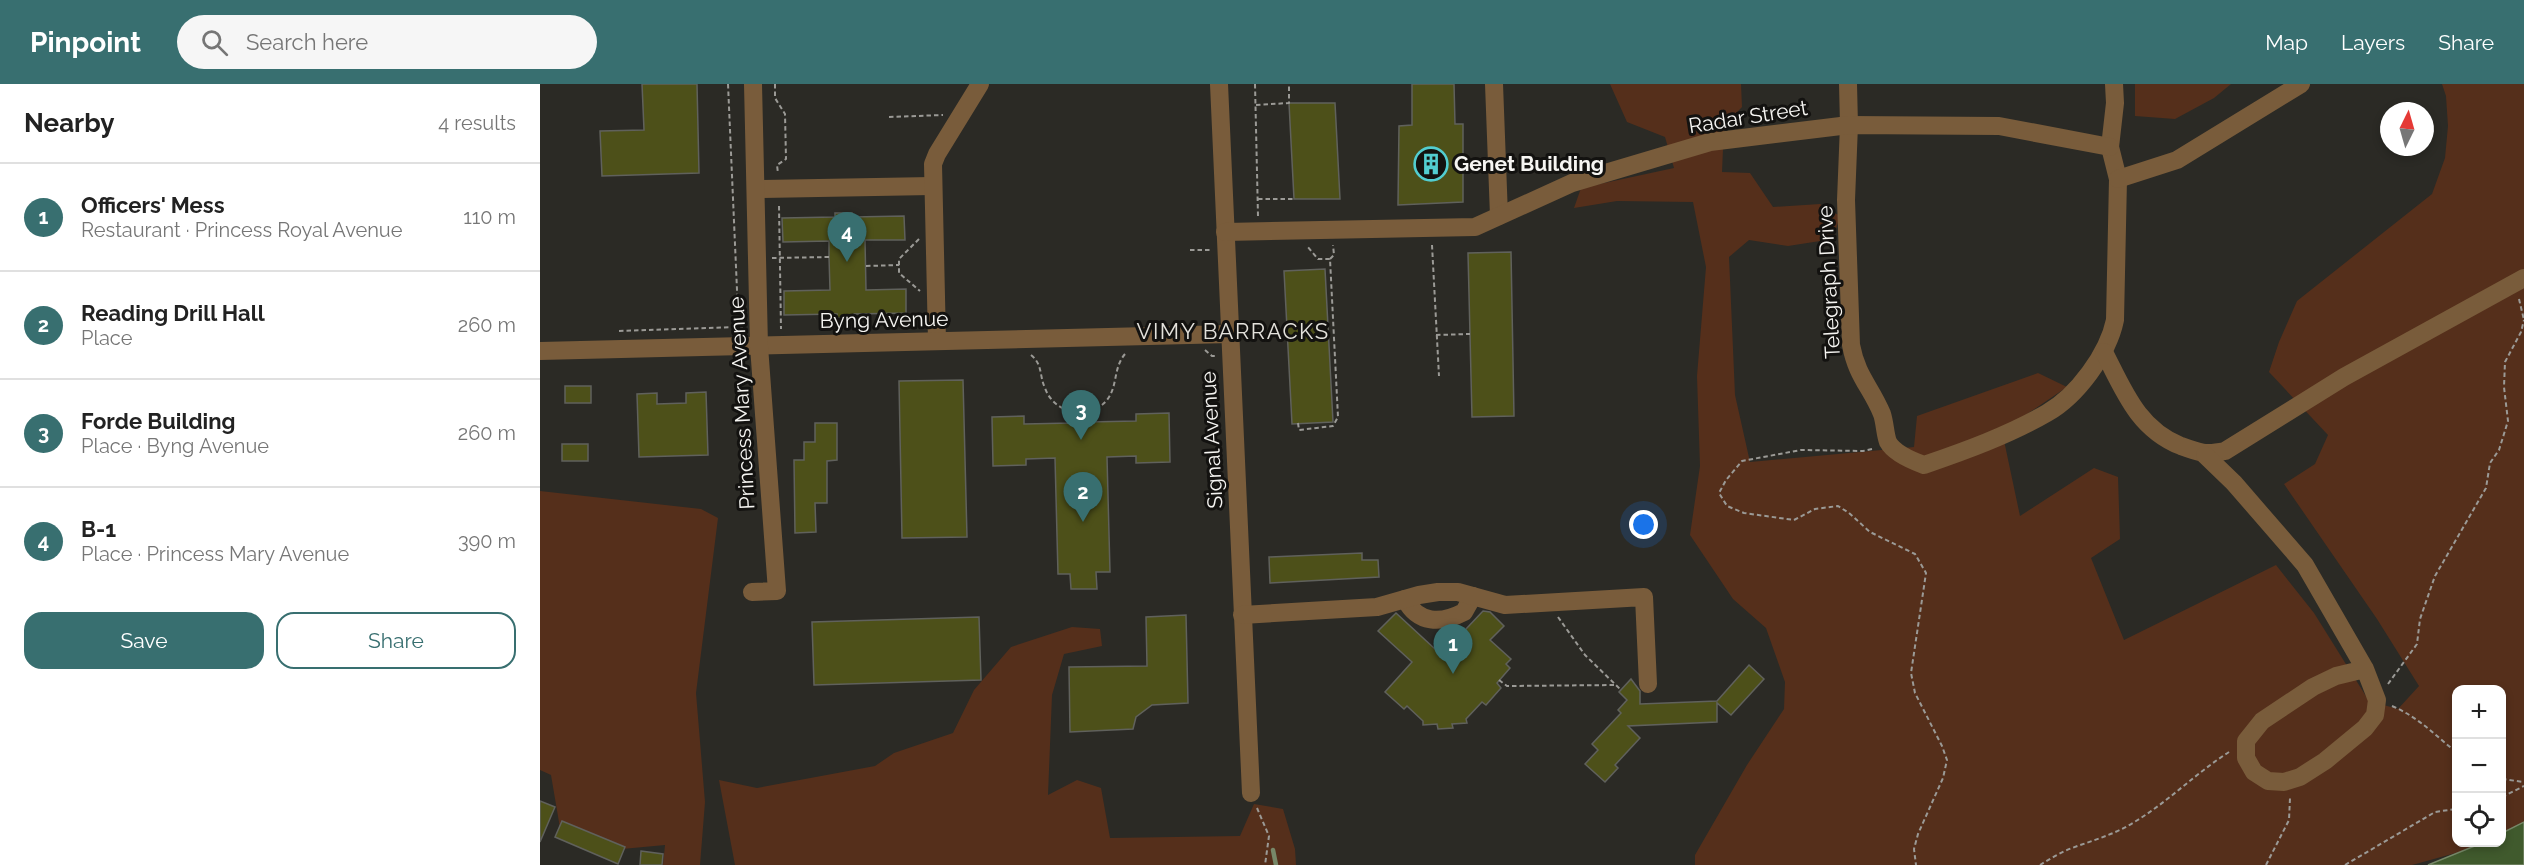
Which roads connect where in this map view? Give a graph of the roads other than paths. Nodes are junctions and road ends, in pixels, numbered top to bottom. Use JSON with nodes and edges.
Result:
{"nodes":[{"id":1,"x":753,"y":84,"type":"edge"},
{"id":2,"x":981,"y":84,"type":"edge"},
{"id":3,"x":1219,"y":84,"type":"edge"},
{"id":4,"x":1494,"y":84,"type":"edge"},
{"id":5,"x":1848,"y":84,"type":"edge"},
{"id":6,"x":2114,"y":84,"type":"edge"},
{"id":7,"x":2301,"y":84,"type":"edge"},
{"id":8,"x":1849,"y":125,"type":"junction"},
{"id":9,"x":2110,"y":147,"type":"junction"},
{"id":10,"x":2118,"y":179,"type":"junction"},
{"id":11,"x":932,"y":186,"type":"junction"},
{"id":12,"x":756,"y":189,"type":"junction"},
{"id":13,"x":1499,"y":216,"type":"junction"},
{"id":14,"x":1226,"y":241,"type":"junction"},
{"id":15,"x":2518,"y":281,"type":"edge"},
{"id":16,"x":1230,"y":334,"type":"junction"},
{"id":17,"x":759,"y":337,"type":"junction"},
{"id":18,"x":937,"y":341,"type":"junction"},
{"id":19,"x":540,"y":351,"type":"edge"},
{"id":20,"x":2104,"y":352,"type":"junction"},
{"id":21,"x":2205,"y":455,"type":"junction"},
{"id":22,"x":752,"y":592,"type":"dead end"},
{"id":23,"x":1473,"y":596,"type":"junction"},
{"id":24,"x":1405,"y":599,"type":"junction"},
{"id":25,"x":1242,"y":615,"type":"junction"},
{"id":26,"x":2365,"y":669,"type":"junction"},
{"id":27,"x":1648,"y":684,"type":"dead end"},
{"id":28,"x":1251,"y":793,"type":"road end"}],
"edges":[{"from":1,"to":12,"type":"street","name":"Princess Mary Avenue"},
{"from":2,"to":11,"type":"street"},
{"from":3,"to":14,"type":"street","name":"Signal Avenue"},
{"from":4,"to":13,"type":"street"},
{"from":5,"to":8,"type":"street","name":"Telegraph Drive"},
{"from":6,"to":9,"type":"street"},
{"from":7,"to":10,"type":"street"},
{"from":8,"to":9,"type":"street","name":"Radar Street"},
{"from":8,"to":13,"type":"street","name":"Radar Street"},
{"from":8,"to":20,"type":"street","name":"Telegraph Drive"},
{"from":9,"to":10,"type":"street"},
{"from":10,"to":20,"type":"street"},
{"from":11,"to":12,"type":"street"},
{"from":11,"to":18,"type":"street"},
{"from":12,"to":17,"type":"street","name":"Princess Mary Avenue"},
{"from":13,"to":14,"type":"street","name":"Radar Street"},
{"from":14,"to":16,"type":"street","name":"Signal Avenue"},
{"from":15,"to":21,"type":"street"},
{"from":16,"to":18,"type":"street","name":"Byng Avenue"},
{"from":16,"to":25,"type":"street","name":"Signal Avenue"},
{"from":17,"to":18,"type":"street","name":"Byng Avenue"},
{"from":17,"to":19,"type":"street","name":"Byng Avenue"},
{"from":17,"to":22,"type":"street","name":"Princess Mary Avenue"},
{"from":20,"to":21,"type":"street"},
{"from":21,"to":26,"type":"street"},
{"from":23,"to":24,"type":"street"},
{"from":23,"to":24,"type":"street"},
{"from":23,"to":27,"type":"street"},
{"from":24,"to":25,"type":"street"},
{"from":25,"to":28,"type":"street","name":"Signal Avenue"},
{"from":26,"to":26,"type":"street"}]}
